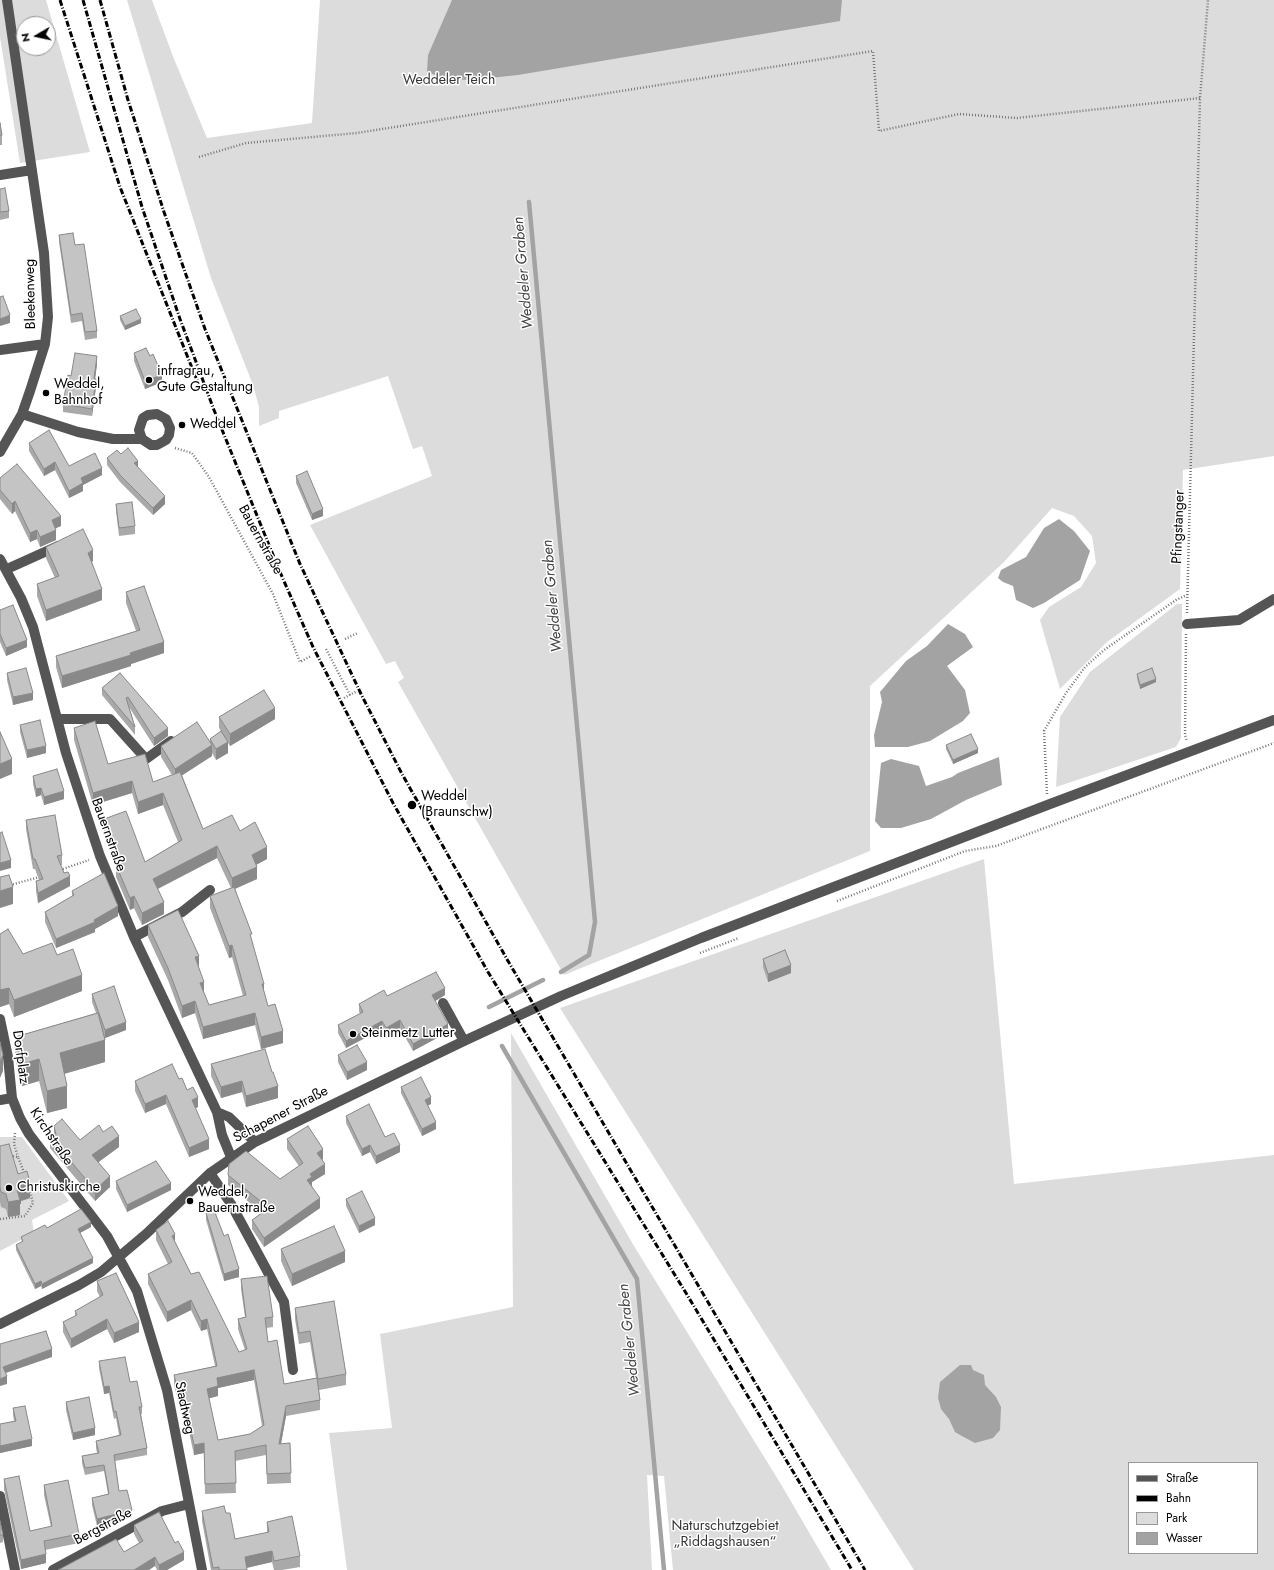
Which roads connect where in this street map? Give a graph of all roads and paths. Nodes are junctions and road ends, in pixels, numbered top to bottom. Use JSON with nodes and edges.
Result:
{"nodes":[{"id":1,"x":8,"y":0,"type":"edge"},
{"id":2,"x":1208,"y":0,"type":"edge"},
{"id":3,"x":1200,"y":98,"type":"junction"},
{"id":4,"x":199,"y":157,"type":"dead end"},
{"id":5,"x":32,"y":170,"type":"junction"},
{"id":6,"x":0,"y":175,"type":"edge"},
{"id":7,"x":45,"y":344,"type":"junction"},
{"id":8,"x":0,"y":350,"type":"edge"},
{"id":9,"x":22,"y":414,"type":"junction"},
{"id":10,"x":142,"y":439,"type":"junction"},
{"id":11,"x":166,"y":440,"type":"junction"},
{"id":12,"x":0,"y":452,"type":"edge"},
{"id":13,"x":68,"y":541,"type":"edge"},
{"id":14,"x":0,"y":559,"type":"edge"},
{"id":15,"x":7,"y":569,"type":"junction"},
{"id":16,"x":1187,"y":595,"type":"junction"},
{"id":17,"x":1274,"y":599,"type":"edge"},
{"id":18,"x":1186,"y":624,"type":"junction"},
{"id":19,"x":358,"y":633,"type":"dead end"},
{"id":20,"x":345,"y":639,"type":"dead end"},
{"id":21,"x":326,"y":649,"type":"dead end"},
{"id":22,"x":311,"y":656,"type":"dead end"},
{"id":23,"x":357,"y":691,"type":"dead end"},
{"id":24,"x":350,"y":695,"type":"junction"},
{"id":25,"x":344,"y":698,"type":"dead end"},
{"id":26,"x":58,"y":720,"type":"junction"},
{"id":27,"x":1274,"y":720,"type":"edge"},
{"id":28,"x":178,"y":736,"type":"edge"},
{"id":29,"x":1274,"y":743,"type":"edge"},
{"id":30,"x":1190,"y":751,"type":"junction"},
{"id":31,"x":1050,"y":804,"type":"junction"},
{"id":32,"x":100,"y":856,"type":"junction"},
{"id":33,"x":55,"y":872,"type":"edge"},
{"id":34,"x":48,"y":874,"type":"edge"},
{"id":35,"x":6,"y":886,"type":"edge"},
{"id":36,"x":210,"y":890,"type":"dead end"},
{"id":37,"x":836,"y":901,"type":"dead end"},
{"id":38,"x":134,"y":937,"type":"junction"},
{"id":39,"x":742,"y":937,"type":"dead end"},
{"id":40,"x":698,"y":954,"type":"dead end"},
{"id":41,"x":444,"y":1003,"type":"dead end"},
{"id":42,"x":0,"y":1019,"type":"edge"},
{"id":43,"x":464,"y":1041,"type":"junction"},
{"id":44,"x":12,"y":1098,"type":"junction"},
{"id":45,"x":0,"y":1100,"type":"edge"},
{"id":46,"x":217,"y":1112,"type":"junction"},
{"id":47,"x":14,"y":1135,"type":"dead end"},
{"id":48,"x":255,"y":1142,"type":"junction"},
{"id":49,"x":4,"y":1157,"type":"edge"},
{"id":50,"x":18,"y":1157,"type":"junction"},
{"id":51,"x":231,"y":1157,"type":"junction"},
{"id":52,"x":210,"y":1173,"type":"junction"},
{"id":53,"x":27,"y":1182,"type":"edge"},
{"id":54,"x":29,"y":1189,"type":"edge"},
{"id":55,"x":0,"y":1219,"type":"edge"},
{"id":56,"x":119,"y":1257,"type":"junction"},
{"id":57,"x":0,"y":1324,"type":"edge"},
{"id":58,"x":293,"y":1370,"type":"dead end"},
{"id":59,"x":0,"y":1496,"type":"edge"},
{"id":60,"x":189,"y":1504,"type":"junction"},
{"id":61,"x":15,"y":1570,"type":"edge"},
{"id":62,"x":53,"y":1570,"type":"edge"},
{"id":63,"x":202,"y":1570,"type":"edge"}],
"edges":[{"from":1,"to":5,"type":"street","name":"Bleekenweg"},
{"from":2,"to":3,"type":"path","name":"Pfingstanger"},
{"from":3,"to":4,"type":"path"},
{"from":3,"to":16,"type":"path","name":"Pfingstanger"},
{"from":5,"to":6,"type":"street"},
{"from":5,"to":7,"type":"street","name":"Bleekenweg"},
{"from":7,"to":8,"type":"street"},
{"from":7,"to":9,"type":"street","name":"Bleekenweg"},
{"from":9,"to":10,"type":"street"},
{"from":9,"to":12,"type":"street"},
{"from":10,"to":11,"type":"street"},
{"from":10,"to":11,"type":"street"},
{"from":11,"to":22,"type":"path","name":"Bauernstraße"},
{"from":13,"to":15,"type":"street"},
{"from":14,"to":15,"type":"street","name":"Bauernstraße"},
{"from":15,"to":26,"type":"street","name":"Bauernstraße"},
{"from":16,"to":18,"type":"path","name":"Pfingstanger"},
{"from":16,"to":31,"type":"path"},
{"from":17,"to":18,"type":"street"},
{"from":18,"to":30,"type":"path","name":"Pfingstanger"},
{"from":19,"to":20,"type":"path"},
{"from":21,"to":24,"type":"path"},
{"from":23,"to":24,"type":"path"},
{"from":24,"to":25,"type":"path"},
{"from":26,"to":28,"type":"street"},
{"from":26,"to":32,"type":"street","name":"Bauernstraße"},
{"from":27,"to":30,"type":"street","name":"Schapener Straße"},
{"from":29,"to":37,"type":"path"},
{"from":30,"to":31,"type":"street","name":"Schapener Straße"},
{"from":31,"to":43,"type":"street","name":"Schapener Straße"},
{"from":32,"to":33,"type":"path"},
{"from":32,"to":38,"type":"street","name":"Bauernstraße"},
{"from":34,"to":35,"type":"path"},
{"from":36,"to":38,"type":"street"},
{"from":38,"to":46,"type":"street","name":"Bauernstraße"},
{"from":39,"to":40,"type":"path"},
{"from":41,"to":43,"type":"street"},
{"from":42,"to":44,"type":"street","name":"Dorfplatz"},
{"from":43,"to":48,"type":"street","name":"Schapener Straße"},
{"from":44,"to":45,"type":"street"},
{"from":44,"to":56,"type":"street","name":"Kirchstraße"},
{"from":46,"to":48,"type":"street"},
{"from":46,"to":51,"type":"street","name":"Bauernstraße"},
{"from":47,"to":50,"type":"path"},
{"from":48,"to":51,"type":"street","name":"Schapener Straße"},
{"from":49,"to":50,"type":"path"},
{"from":50,"to":53,"type":"path"},
{"from":51,"to":52,"type":"street","name":"Schapener Straße"},
{"from":52,"to":56,"type":"street","name":"Schapener Straße"},
{"from":52,"to":58,"type":"street"},
{"from":54,"to":55,"type":"path"},
{"from":56,"to":57,"type":"street","name":"Schapener Straße"},
{"from":56,"to":60,"type":"street","name":"Stadtweg"},
{"from":59,"to":61,"type":"street"},
{"from":60,"to":62,"type":"street","name":"Bergstraße"},
{"from":60,"to":63,"type":"street","name":"Stadtweg"}]}
